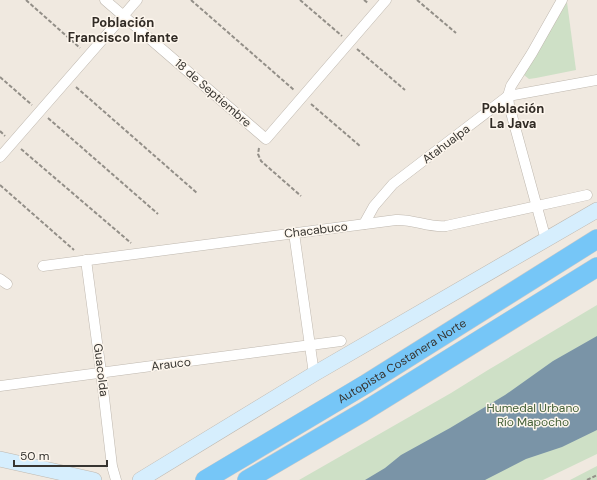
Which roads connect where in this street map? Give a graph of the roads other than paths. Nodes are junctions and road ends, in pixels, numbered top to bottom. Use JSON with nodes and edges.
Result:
{"nodes":[{"id":1,"x":105,"y":0,"type":"edge"},
{"id":2,"x":137,"y":0,"type":"edge"},
{"id":3,"x":386,"y":0,"type":"edge"},
{"id":4,"x":562,"y":0,"type":"edge"},
{"id":5,"x":123,"y":16,"type":"junction"},
{"id":6,"x":597,"y":80,"type":"edge"},
{"id":7,"x":508,"y":96,"type":"junction"},
{"id":8,"x":0,"y":157,"type":"edge"},
{"id":9,"x":587,"y":195,"type":"dead end"},
{"id":10,"x":537,"y":205,"type":"junction"},
{"id":11,"x":597,"y":210,"type":"edge"},
{"id":12,"x":364,"y":224,"type":"junction"},
{"id":13,"x":294,"y":233,"type":"junction"},
{"id":14,"x":546,"y":240,"type":"junction"},
{"id":15,"x":597,"y":240,"type":"edge"},
{"id":16,"x":86,"y":260,"type":"junction"},
{"id":17,"x":43,"y":266,"type":"dead end"},
{"id":18,"x":597,"y":267,"type":"edge"},
{"id":19,"x":341,"y":341,"type":"dead end"},
{"id":20,"x":310,"y":346,"type":"junction"},
{"id":21,"x":101,"y":372,"type":"junction"},
{"id":22,"x":314,"y":374,"type":"junction"},
{"id":23,"x":0,"y":386,"type":"edge"},
{"id":24,"x":0,"y":459,"type":"edge"},
{"id":25,"x":94,"y":480,"type":"edge"},
{"id":26,"x":116,"y":480,"type":"edge"},
{"id":27,"x":140,"y":480,"type":"edge"},
{"id":28,"x":205,"y":480,"type":"edge"},
{"id":29,"x":247,"y":480,"type":"edge"}],
"edges":[{"from":1,"to":5,"type":"street","name":"18 de Septiembre"},
{"from":2,"to":5,"type":"street"},
{"from":3,"to":5,"type":"street","name":"18 de Septiembre"},
{"from":4,"to":7,"type":"street","name":"Atahualpa"},
{"from":5,"to":8,"type":"street"},
{"from":6,"to":7,"type":"street"},
{"from":7,"to":10,"type":"street"},
{"from":7,"to":12,"type":"street","name":"Atahualpa"},
{"from":9,"to":10,"type":"street","name":"Chacabuco"},
{"from":10,"to":12,"type":"street","name":"Chacabuco"},
{"from":10,"to":14,"type":"street"},
{"from":11,"to":14,"type":"street"},
{"from":12,"to":13,"type":"street","name":"Chacabuco"},
{"from":13,"to":16,"type":"street","name":"Chacabuco"},
{"from":13,"to":20,"type":"street"},
{"from":14,"to":22,"type":"street"},
{"from":15,"to":28,"type":"highway","name":"Autopista Costanera Norte"},
{"from":16,"to":17,"type":"street","name":"Chacabuco"},
{"from":16,"to":21,"type":"street","name":"Guacolda"},
{"from":18,"to":29,"type":"highway","name":"Autopista Costanera Norte"},
{"from":19,"to":20,"type":"street","name":"Arauco"},
{"from":20,"to":21,"type":"street","name":"Arauco"},
{"from":20,"to":22,"type":"street"},
{"from":21,"to":23,"type":"street","name":"Arauco"},
{"from":21,"to":26,"type":"street","name":"Guacolda"},
{"from":22,"to":27,"type":"street"},
{"from":24,"to":25,"type":"street"}]}
